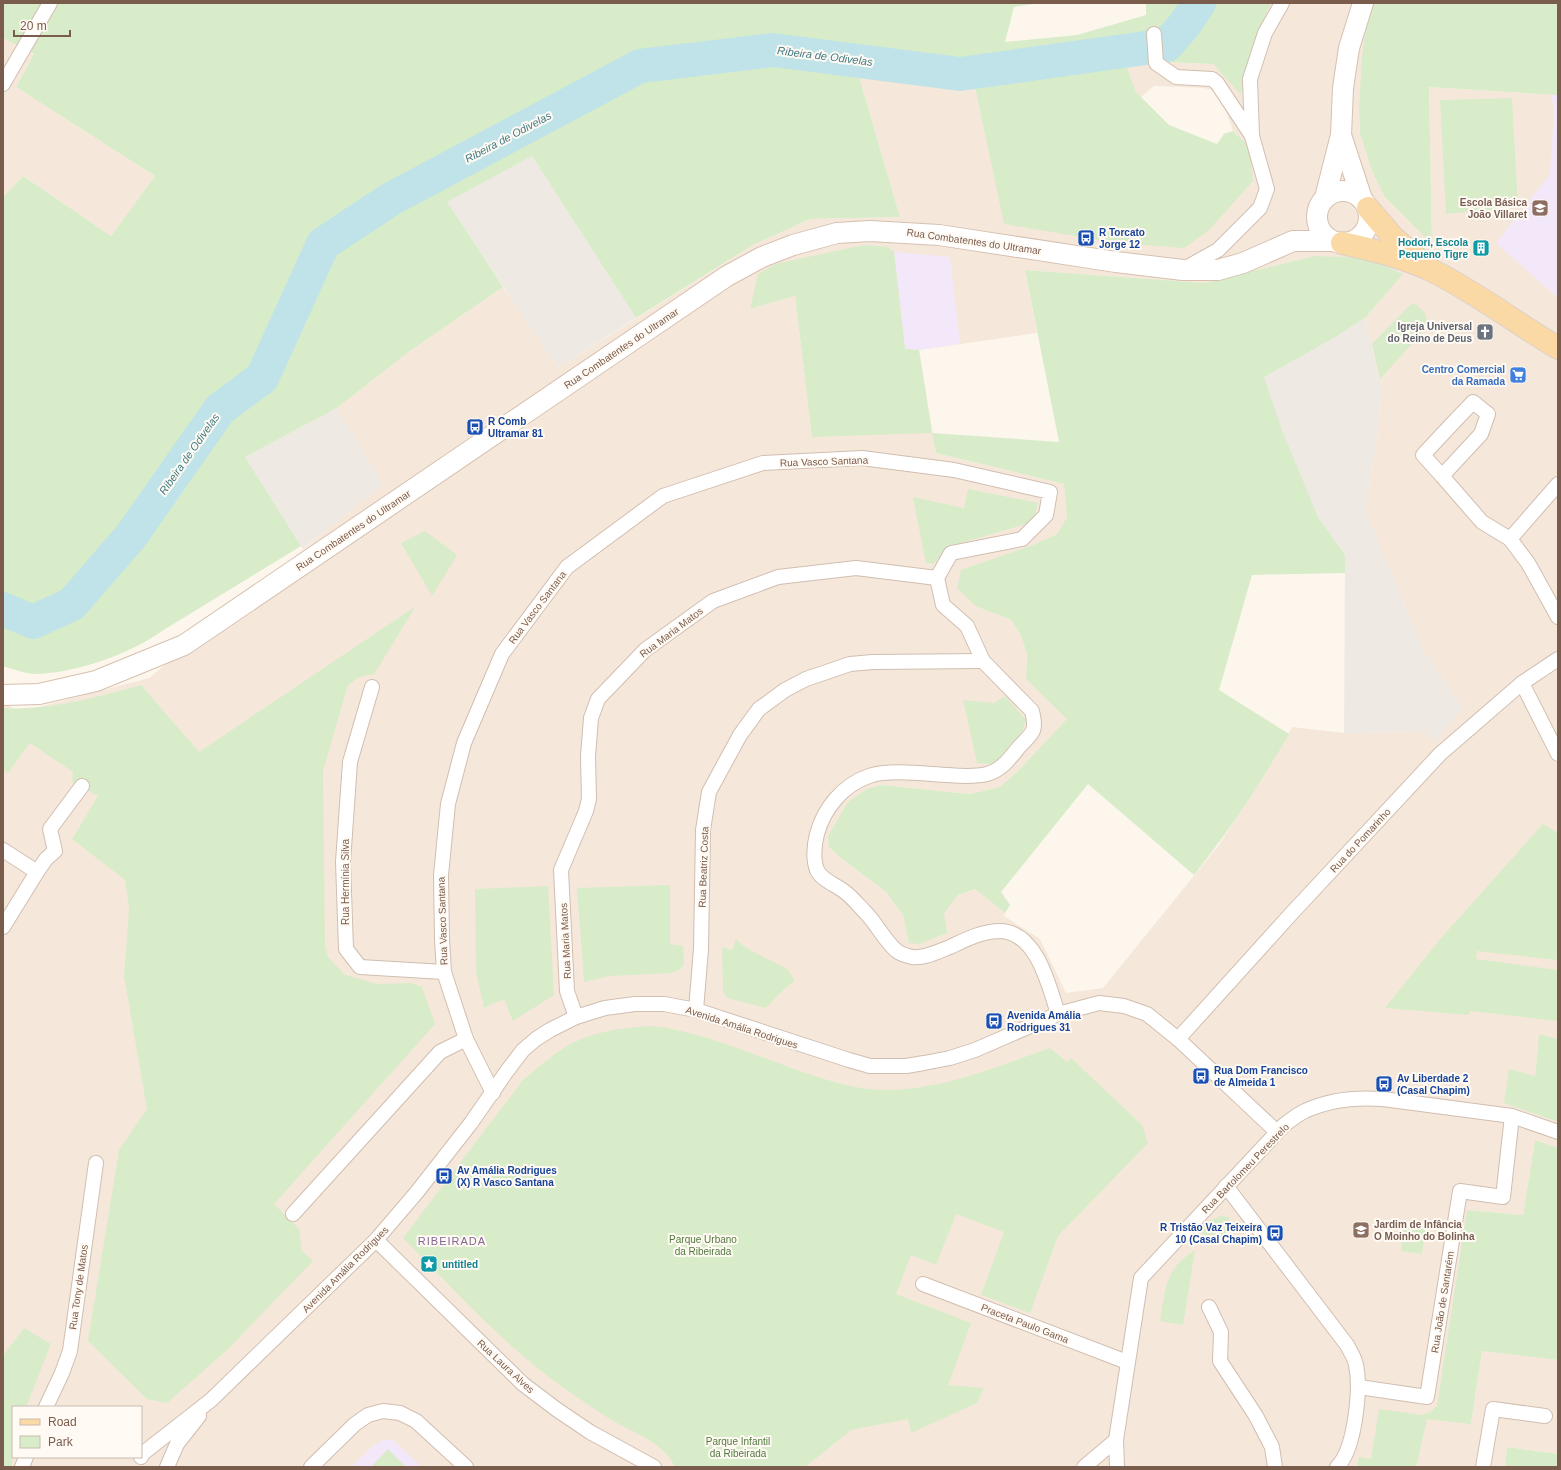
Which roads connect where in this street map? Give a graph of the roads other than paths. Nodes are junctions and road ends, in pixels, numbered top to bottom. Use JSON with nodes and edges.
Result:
{"nodes":[{"id":1,"x":50,"y":3,"type":"edge"},
{"id":2,"x":1282,"y":3,"type":"edge"},
{"id":3,"x":1363,"y":3,"type":"edge"},
{"id":4,"x":1154,"y":34,"type":"dead end"},
{"id":5,"x":3,"y":84,"type":"edge"},
{"id":6,"x":1341,"y":135,"type":"junction"},
{"id":7,"x":1252,"y":136,"type":"junction"},
{"id":8,"x":1323,"y":202,"type":"junction"},
{"id":9,"x":1365,"y":204,"type":"junction"},
{"id":10,"x":1293,"y":241,"type":"junction"},
{"id":11,"x":1337,"y":242,"type":"junction"},
{"id":12,"x":1183,"y":270,"type":"junction"},
{"id":13,"x":1433,"y":271,"type":"junction"},
{"id":14,"x":1478,"y":297,"type":"junction"},
{"id":15,"x":1558,"y":336,"type":"edge"},
{"id":16,"x":1558,"y":348,"type":"edge"},
{"id":17,"x":1442,"y":476,"type":"junction"},
{"id":18,"x":1558,"y":484,"type":"edge"},
{"id":19,"x":1510,"y":539,"type":"junction"},
{"id":20,"x":937,"y":578,"type":"junction"},
{"id":21,"x":1558,"y":617,"type":"edge"},
{"id":22,"x":1558,"y":659,"type":"edge"},
{"id":23,"x":983,"y":661,"type":"junction"},
{"id":24,"x":1522,"y":684,"type":"junction"},
{"id":25,"x":372,"y":687,"type":"dead end"},
{"id":26,"x":6,"y":693,"type":"edge"},
{"id":27,"x":1558,"y":754,"type":"edge"},
{"id":28,"x":82,"y":786,"type":"dead end"},
{"id":29,"x":3,"y":850,"type":"edge"},
{"id":30,"x":37,"y":872,"type":"junction"},
{"id":31,"x":4,"y":922,"type":"edge"},
{"id":32,"x":444,"y":972,"type":"junction"},
{"id":33,"x":696,"y":1010,"type":"junction"},
{"id":34,"x":1058,"y":1014,"type":"junction"},
{"id":35,"x":576,"y":1017,"type":"junction"},
{"id":36,"x":466,"y":1039,"type":"junction"},
{"id":37,"x":1178,"y":1039,"type":"junction"},
{"id":38,"x":493,"y":1093,"type":"junction"},
{"id":39,"x":1512,"y":1116,"type":"junction"},
{"id":40,"x":1277,"y":1132,"type":"junction"},
{"id":41,"x":1558,"y":1132,"type":"edge"},
{"id":42,"x":96,"y":1163,"type":"dead end"},
{"id":43,"x":1226,"y":1186,"type":"junction"},
{"id":44,"x":293,"y":1214,"type":"dead end"},
{"id":45,"x":376,"y":1240,"type":"junction"},
{"id":46,"x":923,"y":1284,"type":"dead end"},
{"id":47,"x":1209,"y":1307,"type":"dead end"},
{"id":48,"x":1128,"y":1362,"type":"junction"},
{"id":49,"x":1359,"y":1387,"type":"junction"},
{"id":50,"x":211,"y":1400,"type":"junction"},
{"id":51,"x":46,"y":1406,"type":"edge"},
{"id":52,"x":1545,"y":1416,"type":"dead end"},
{"id":53,"x":1116,"y":1440,"type":"junction"},
{"id":54,"x":142,"y":1454,"type":"edge"},
{"id":55,"x":140,"y":1458,"type":"edge"},
{"id":56,"x":136,"y":1467,"type":"edge"},
{"id":57,"x":167,"y":1467,"type":"edge"},
{"id":58,"x":311,"y":1467,"type":"edge"},
{"id":59,"x":466,"y":1467,"type":"edge"},
{"id":60,"x":654,"y":1467,"type":"edge"},
{"id":61,"x":1084,"y":1467,"type":"edge"},
{"id":62,"x":1117,"y":1467,"type":"edge"},
{"id":63,"x":1275,"y":1467,"type":"edge"},
{"id":64,"x":1337,"y":1467,"type":"edge"},
{"id":65,"x":1483,"y":1467,"type":"edge"}],
"edges":[{"from":1,"to":5,"type":"street"},
{"from":2,"to":7,"type":"street"},
{"from":3,"to":6,"type":"main road"},
{"from":4,"to":7,"type":"street"},
{"from":6,"to":8,"type":"main road"},
{"from":6,"to":9,"type":"main road"},
{"from":7,"to":12,"type":"street"},
{"from":8,"to":9,"type":"main road"},
{"from":8,"to":10,"type":"main road","name":"Rua Combatentes do Ultramar"},
{"from":8,"to":11,"type":"main road"},
{"from":9,"to":11,"type":"main road"},
{"from":9,"to":13,"type":"main road"},
{"from":10,"to":11,"type":"main road","name":"Rua Combatentes do Ultramar"},
{"from":10,"to":12,"type":"main road","name":"Rua Combatentes do Ultramar"},
{"from":11,"to":13,"type":"main road"},
{"from":12,"to":26,"type":"main road","name":"Rua Combatentes do Ultramar"},
{"from":13,"to":14,"type":"main road"},
{"from":14,"to":15,"type":"main road"},
{"from":14,"to":16,"type":"main road"},
{"from":17,"to":17,"type":"street"},
{"from":17,"to":19,"type":"street"},
{"from":18,"to":19,"type":"street"},
{"from":19,"to":21,"type":"street"},
{"from":20,"to":23,"type":"street"},
{"from":20,"to":32,"type":"street","name":"Rua Vasco Santana"},
{"from":20,"to":35,"type":"street","name":"Rua Maria Matos"},
{"from":22,"to":24,"type":"street","name":"Rua do Pomarinho"},
{"from":23,"to":33,"type":"street","name":"Rua Beatriz Costa"},
{"from":23,"to":34,"type":"street"},
{"from":24,"to":27,"type":"street"},
{"from":24,"to":37,"type":"street","name":"Rua do Pomarinho"},
{"from":25,"to":32,"type":"street","name":"Rua Hermínia Silva"},
{"from":28,"to":30,"type":"street"},
{"from":29,"to":30,"type":"street"},
{"from":30,"to":31,"type":"street"},
{"from":32,"to":36,"type":"street","name":"Rua Vasco Santana"},
{"from":33,"to":34,"type":"street","name":"Avenida Amália Rodrigues"},
{"from":33,"to":35,"type":"street","name":"Avenida Amália Rodrigues"},
{"from":34,"to":37,"type":"street","name":"Avenida Amália Rodrigues"},
{"from":35,"to":38,"type":"street","name":"Avenida Amália Rodrigues"},
{"from":36,"to":38,"type":"street","name":"Rua Vasco Santana"},
{"from":36,"to":44,"type":"street"},
{"from":37,"to":40,"type":"street","name":"Avenida Amália Rodrigues"},
{"from":38,"to":45,"type":"street","name":"Avenida Amália Rodrigues"},
{"from":39,"to":40,"type":"street","name":"Rua Bartolomeu Perestrelo"},
{"from":39,"to":41,"type":"street","name":"Rua Bartolomeu Perestrelo"},
{"from":39,"to":49,"type":"street","name":"Rua João de Santarém"},
{"from":40,"to":43,"type":"street","name":"Rua Bartolomeu Perestrelo"},
{"from":42,"to":51,"type":"street","name":"Rua Tony de Matos"},
{"from":43,"to":48,"type":"street","name":"Rua Bartolomeu Perestrelo"},
{"from":43,"to":49,"type":"street"},
{"from":45,"to":50,"type":"street","name":"Avenida Amália Rodrigues"},
{"from":45,"to":60,"type":"street","name":"Rua Laura Alves"},
{"from":46,"to":48,"type":"street","name":"Praceta Paulo Gama"},
{"from":47,"to":63,"type":"street"},
{"from":48,"to":53,"type":"street","name":"Rua Bartolomeu Perestrelo"},
{"from":49,"to":64,"type":"street"},
{"from":50,"to":54,"type":"street","name":"Avenida Amália Rodrigues"},
{"from":50,"to":57,"type":"street","name":"Avenida Amália Rodrigues"},
{"from":52,"to":65,"type":"street"},
{"from":53,"to":61,"type":"street"},
{"from":53,"to":62,"type":"street","name":"Rua Bartolomeu Perestrelo"},
{"from":55,"to":56,"type":"street","name":"Avenida Amália Rodrigues"},
{"from":58,"to":59,"type":"street"}]}
